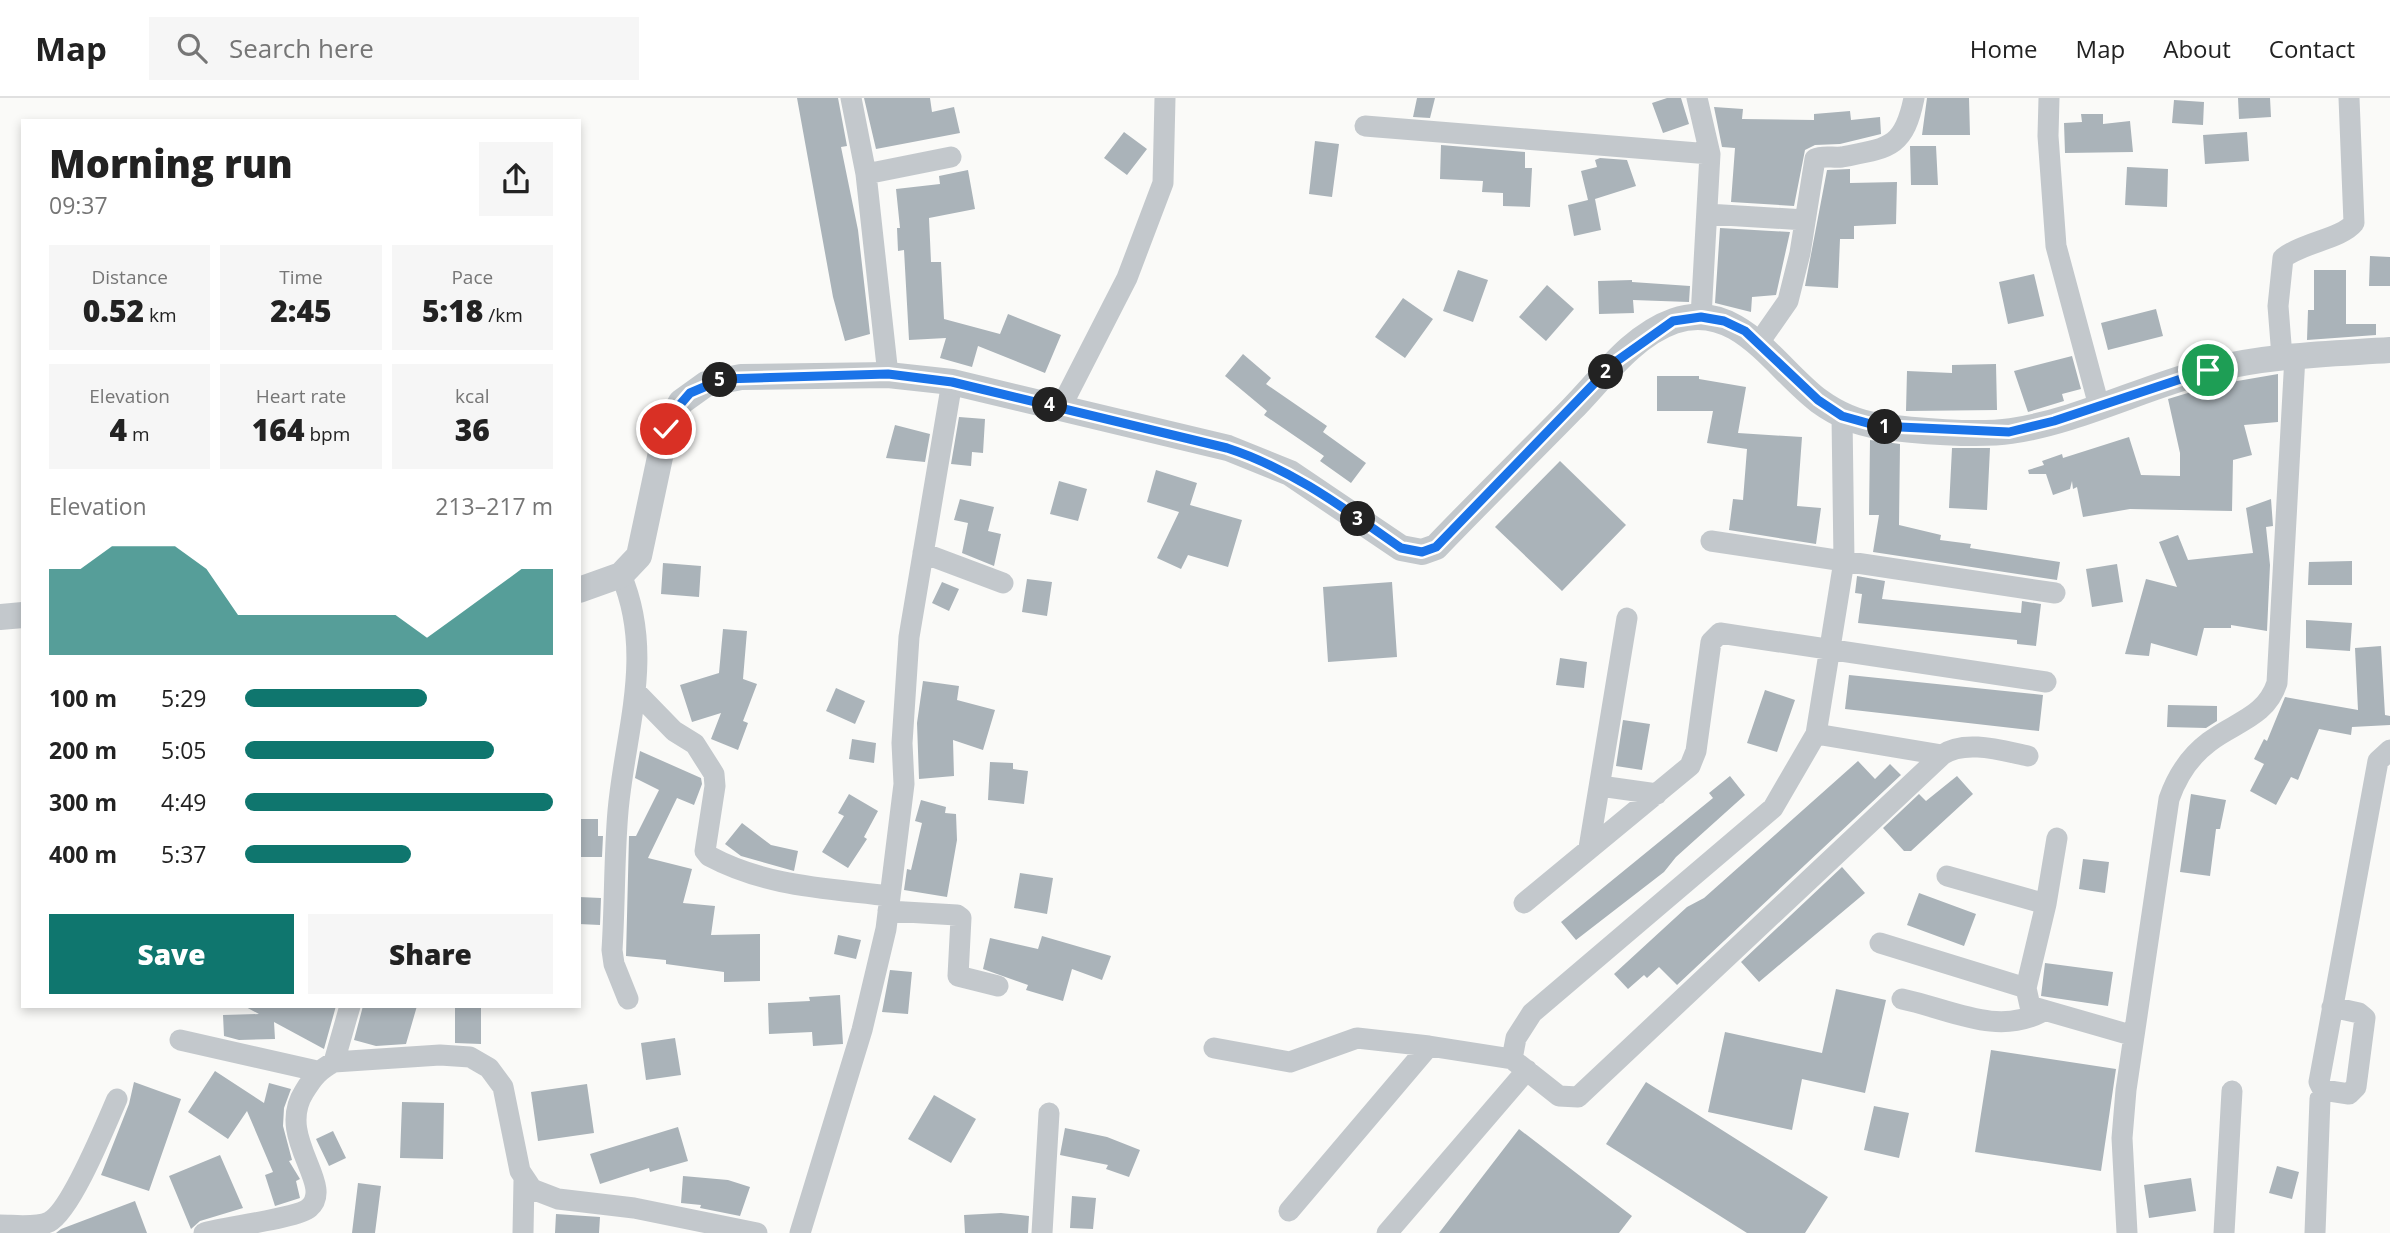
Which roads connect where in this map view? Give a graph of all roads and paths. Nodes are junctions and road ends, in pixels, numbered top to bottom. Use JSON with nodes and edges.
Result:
{"nodes":[{"id":1,"x":851,"y":98,"type":"edge"},
{"id":2,"x":1165,"y":98,"type":"edge"},
{"id":3,"x":1697,"y":98,"type":"edge"},
{"id":4,"x":1914,"y":98,"type":"edge"},
{"id":5,"x":2049,"y":98,"type":"edge"},
{"id":6,"x":2349,"y":98,"type":"edge"},
{"id":7,"x":1365,"y":126,"type":"dead end"},
{"id":8,"x":1710,"y":155,"type":"junction"},
{"id":9,"x":951,"y":158,"type":"dead end"},
{"id":10,"x":866,"y":174,"type":"junction"},
{"id":11,"x":1707,"y":214,"type":"junction"},
{"id":12,"x":1805,"y":220,"type":"junction"},
{"id":13,"x":1701,"y":317,"type":"junction"},
{"id":14,"x":1758,"y":344,"type":"junction"},
{"id":15,"x":2390,"y":350,"type":"edge"},
{"id":16,"x":2288,"y":357,"type":"junction"},
{"id":17,"x":888,"y":374,"type":"junction"},
{"id":18,"x":952,"y":382,"type":"junction"},
{"id":19,"x":2099,"y":406,"type":"junction"},
{"id":20,"x":1061,"y":407,"type":"junction"},
{"id":21,"x":1842,"y":416,"type":"junction"},
{"id":22,"x":1711,"y":541,"type":"dead end"},
{"id":23,"x":923,"y":553,"type":"junction"},
{"id":24,"x":1844,"y":561,"type":"junction"},
{"id":25,"x":621,"y":575,"type":"junction"},
{"id":26,"x":1003,"y":583,"type":"dead end"},
{"id":27,"x":581,"y":589,"type":"edge"},
{"id":28,"x":2055,"y":593,"type":"dead end"},
{"id":29,"x":21,"y":615,"type":"edge"},
{"id":30,"x":0,"y":617,"type":"edge"},
{"id":31,"x":1627,"y":618,"type":"dead end"},
{"id":32,"x":1829,"y":650,"type":"junction"},
{"id":33,"x":2046,"y":682,"type":"dead end"},
{"id":34,"x":637,"y":693,"type":"junction"},
{"id":35,"x":1816,"y":734,"type":"junction"},
{"id":36,"x":2390,"y":750,"type":"edge"},
{"id":37,"x":1942,"y":755,"type":"junction"},
{"id":38,"x":2028,"y":756,"type":"dead end"},
{"id":39,"x":1600,"y":786,"type":"junction"},
{"id":40,"x":1657,"y":794,"type":"junction"},
{"id":41,"x":2057,"y":838,"type":"dead end"},
{"id":42,"x":1589,"y":848,"type":"junction"},
{"id":43,"x":1948,"y":876,"type":"dead end"},
{"id":44,"x":889,"y":903,"type":"junction"},
{"id":45,"x":1524,"y":903,"type":"dead end"},
{"id":46,"x":2046,"y":904,"type":"junction"},
{"id":47,"x":1880,"y":943,"type":"dead end"},
{"id":48,"x":998,"y":986,"type":"dead end"},
{"id":49,"x":2026,"y":988,"type":"junction"},
{"id":50,"x":628,"y":999,"type":"dead end"},
{"id":51,"x":1902,"y":999,"type":"dead end"},
{"id":52,"x":2332,"y":1007,"type":"dead end"},
{"id":53,"x":349,"y":1008,"type":"edge"},
{"id":54,"x":2042,"y":1012,"type":"junction"},
{"id":55,"x":2134,"y":1036,"type":"junction"},
{"id":56,"x":180,"y":1040,"type":"dead end"},
{"id":57,"x":1429,"y":1046,"type":"junction"},
{"id":58,"x":1214,"y":1048,"type":"dead end"},
{"id":59,"x":1520,"y":1064,"type":"junction"},
{"id":60,"x":326,"y":1066,"type":"junction"},
{"id":61,"x":2232,"y":1091,"type":"dead end"},
{"id":62,"x":2320,"y":1099,"type":"dead end"},
{"id":63,"x":117,"y":1100,"type":"dead end"},
{"id":64,"x":1049,"y":1113,"type":"dead end"},
{"id":65,"x":524,"y":1180,"type":"junction"},
{"id":66,"x":1289,"y":1211,"type":"dead end"},
{"id":67,"x":0,"y":1226,"type":"edge"},
{"id":68,"x":744,"y":1232,"type":"edge"},
{"id":69,"x":204,"y":1233,"type":"edge"},
{"id":70,"x":523,"y":1233,"type":"edge"},
{"id":71,"x":800,"y":1233,"type":"edge"},
{"id":72,"x":1042,"y":1233,"type":"edge"},
{"id":73,"x":1387,"y":1233,"type":"edge"},
{"id":74,"x":2127,"y":1233,"type":"edge"},
{"id":75,"x":2224,"y":1233,"type":"edge"},
{"id":76,"x":2315,"y":1233,"type":"edge"}],
"edges":[{"from":1,"to":10,"type":"street"},
{"from":2,"to":20,"type":"street"},
{"from":3,"to":8,"type":"street"},
{"from":4,"to":12,"type":"street"},
{"from":5,"to":19,"type":"street"},
{"from":6,"to":16,"type":"street"},
{"from":7,"to":8,"type":"street"},
{"from":8,"to":11,"type":"street"},
{"from":9,"to":10,"type":"street"},
{"from":10,"to":17,"type":"street"},
{"from":11,"to":12,"type":"street"},
{"from":11,"to":13,"type":"street"},
{"from":12,"to":14,"type":"street"},
{"from":13,"to":14,"type":"street"},
{"from":13,"to":20,"type":"street"},
{"from":14,"to":21,"type":"street"},
{"from":15,"to":16,"type":"street"},
{"from":16,"to":19,"type":"street"},
{"from":16,"to":55,"type":"street"},
{"from":17,"to":18,"type":"street"},
{"from":17,"to":25,"type":"street"},
{"from":18,"to":20,"type":"street"},
{"from":18,"to":23,"type":"street"},
{"from":19,"to":21,"type":"street"},
{"from":21,"to":24,"type":"street"},
{"from":22,"to":24,"type":"street"},
{"from":23,"to":26,"type":"street"},
{"from":23,"to":44,"type":"street"},
{"from":24,"to":28,"type":"street"},
{"from":24,"to":32,"type":"street"},
{"from":25,"to":27,"type":"street"},
{"from":25,"to":34,"type":"street"},
{"from":29,"to":30,"type":"street"},
{"from":31,"to":39,"type":"street"},
{"from":32,"to":33,"type":"street"},
{"from":32,"to":35,"type":"street"},
{"from":32,"to":40,"type":"street"},
{"from":34,"to":44,"type":"street"},
{"from":34,"to":50,"type":"street"},
{"from":35,"to":37,"type":"street"},
{"from":35,"to":59,"type":"street"},
{"from":36,"to":52,"type":"street"},
{"from":37,"to":38,"type":"street"},
{"from":37,"to":59,"type":"street"},
{"from":39,"to":40,"type":"street"},
{"from":39,"to":42,"type":"street"},
{"from":40,"to":42,"type":"street"},
{"from":41,"to":46,"type":"street"},
{"from":42,"to":45,"type":"street"},
{"from":43,"to":46,"type":"street"},
{"from":44,"to":48,"type":"street"},
{"from":44,"to":71,"type":"street"},
{"from":46,"to":49,"type":"street"},
{"from":47,"to":49,"type":"street"},
{"from":49,"to":54,"type":"street"},
{"from":51,"to":54,"type":"street"},
{"from":53,"to":60,"type":"street"},
{"from":54,"to":55,"type":"street"},
{"from":55,"to":74,"type":"street"},
{"from":56,"to":60,"type":"street"},
{"from":57,"to":58,"type":"street"},
{"from":57,"to":59,"type":"street"},
{"from":57,"to":66,"type":"street"},
{"from":59,"to":73,"type":"street"},
{"from":60,"to":65,"type":"street"},
{"from":60,"to":69,"type":"street"},
{"from":61,"to":75,"type":"street"},
{"from":62,"to":76,"type":"street"},
{"from":63,"to":67,"type":"street"},
{"from":64,"to":72,"type":"street"},
{"from":65,"to":68,"type":"street"},
{"from":65,"to":70,"type":"street"}]}
